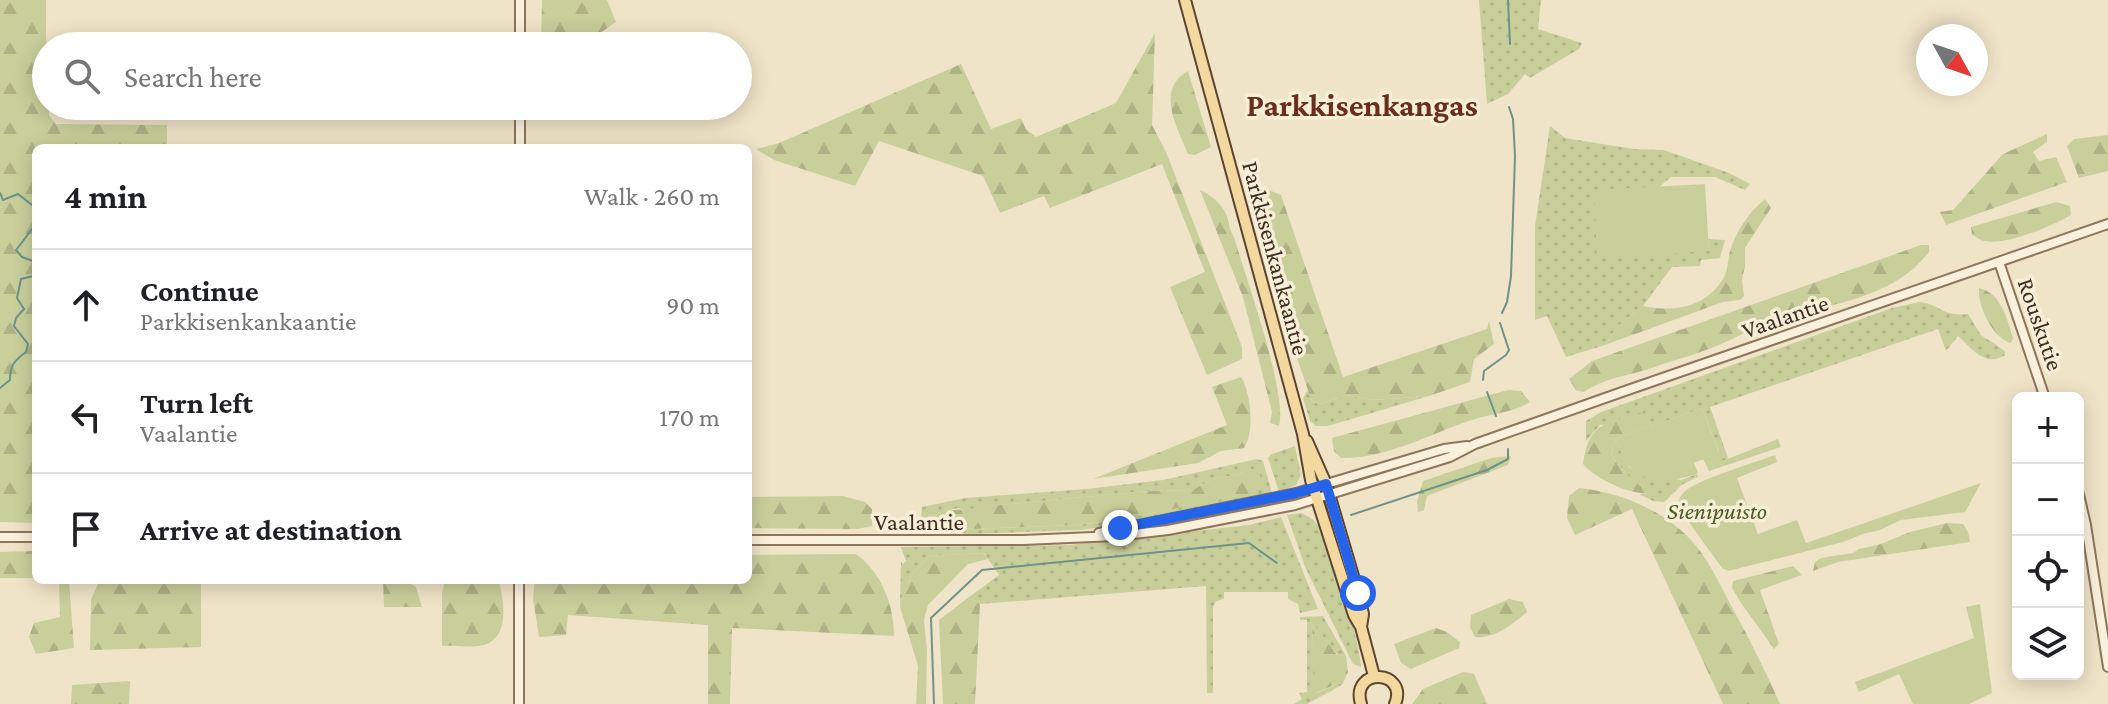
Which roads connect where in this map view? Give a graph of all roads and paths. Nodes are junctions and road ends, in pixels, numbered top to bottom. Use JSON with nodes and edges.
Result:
{"nodes":[{"id":1,"x":520,"y":0,"type":"edge"},
{"id":2,"x":1185,"y":0,"type":"edge"},
{"id":3,"x":520,"y":32,"type":"edge"},
{"id":4,"x":520,"y":120,"type":"edge"},
{"id":5,"x":520,"y":144,"type":"edge"},
{"id":6,"x":2108,"y":224,"type":"edge"},
{"id":7,"x":1999,"y":262,"type":"junction"},
{"id":8,"x":2043,"y":392,"type":"edge"},
{"id":9,"x":1303,"y":434,"type":"junction"},
{"id":10,"x":1313,"y":488,"type":"junction"},
{"id":11,"x":1328,"y":490,"type":"junction"},
{"id":12,"x":1317,"y":500,"type":"junction"},
{"id":13,"x":2084,"y":516,"type":"edge"},
{"id":14,"x":1091,"y":536,"type":"junction"},
{"id":15,"x":0,"y":537,"type":"edge"},
{"id":16,"x":32,"y":537,"type":"edge"},
{"id":17,"x":752,"y":540,"type":"edge"},
{"id":18,"x":519,"y":584,"type":"edge"},
{"id":19,"x":1361,"y":627,"type":"junction"},
{"id":20,"x":2108,"y":667,"type":"edge"},
{"id":21,"x":1374,"y":676,"type":"junction"},
{"id":22,"x":519,"y":704,"type":"edge"},
{"id":23,"x":1361,"y":704,"type":"edge"},
{"id":24,"x":1395,"y":704,"type":"edge"}],
"edges":[{"from":1,"to":3,"type":"street"},
{"from":2,"to":9,"type":"main road","name":"Parkkisenkankaantie"},
{"from":4,"to":5,"type":"street"},
{"from":6,"to":7,"type":"street","name":"Vaalantie"},
{"from":7,"to":8,"type":"street","name":"Rouskutie"},
{"from":7,"to":11,"type":"street","name":"Vaalantie"},
{"from":9,"to":10,"type":"main road","name":"Parkkisenkankaantie"},
{"from":9,"to":11,"type":"main road","name":"Parkkisenkankaantie"},
{"from":10,"to":11,"type":"street","name":"Vaalantie"},
{"from":10,"to":12,"type":"main road","name":"Parkkisenkankaantie"},
{"from":10,"to":14,"type":"street","name":"Vaalantie"},
{"from":11,"to":12,"type":"street","name":"Vaalantie"},
{"from":11,"to":19,"type":"main road","name":"Parkkisenkankaantie"},
{"from":12,"to":14,"type":"street","name":"Vaalantie"},
{"from":12,"to":19,"type":"main road","name":"Parkkisenkankaantie"},
{"from":13,"to":20,"type":"street"},
{"from":14,"to":17,"type":"street","name":"Vaalantie"},
{"from":15,"to":16,"type":"street"},
{"from":18,"to":22,"type":"street"},
{"from":19,"to":21,"type":"main road","name":"Parkkisenkankaantie"},
{"from":21,"to":23,"type":"main road"},
{"from":21,"to":24,"type":"main road"}]}
